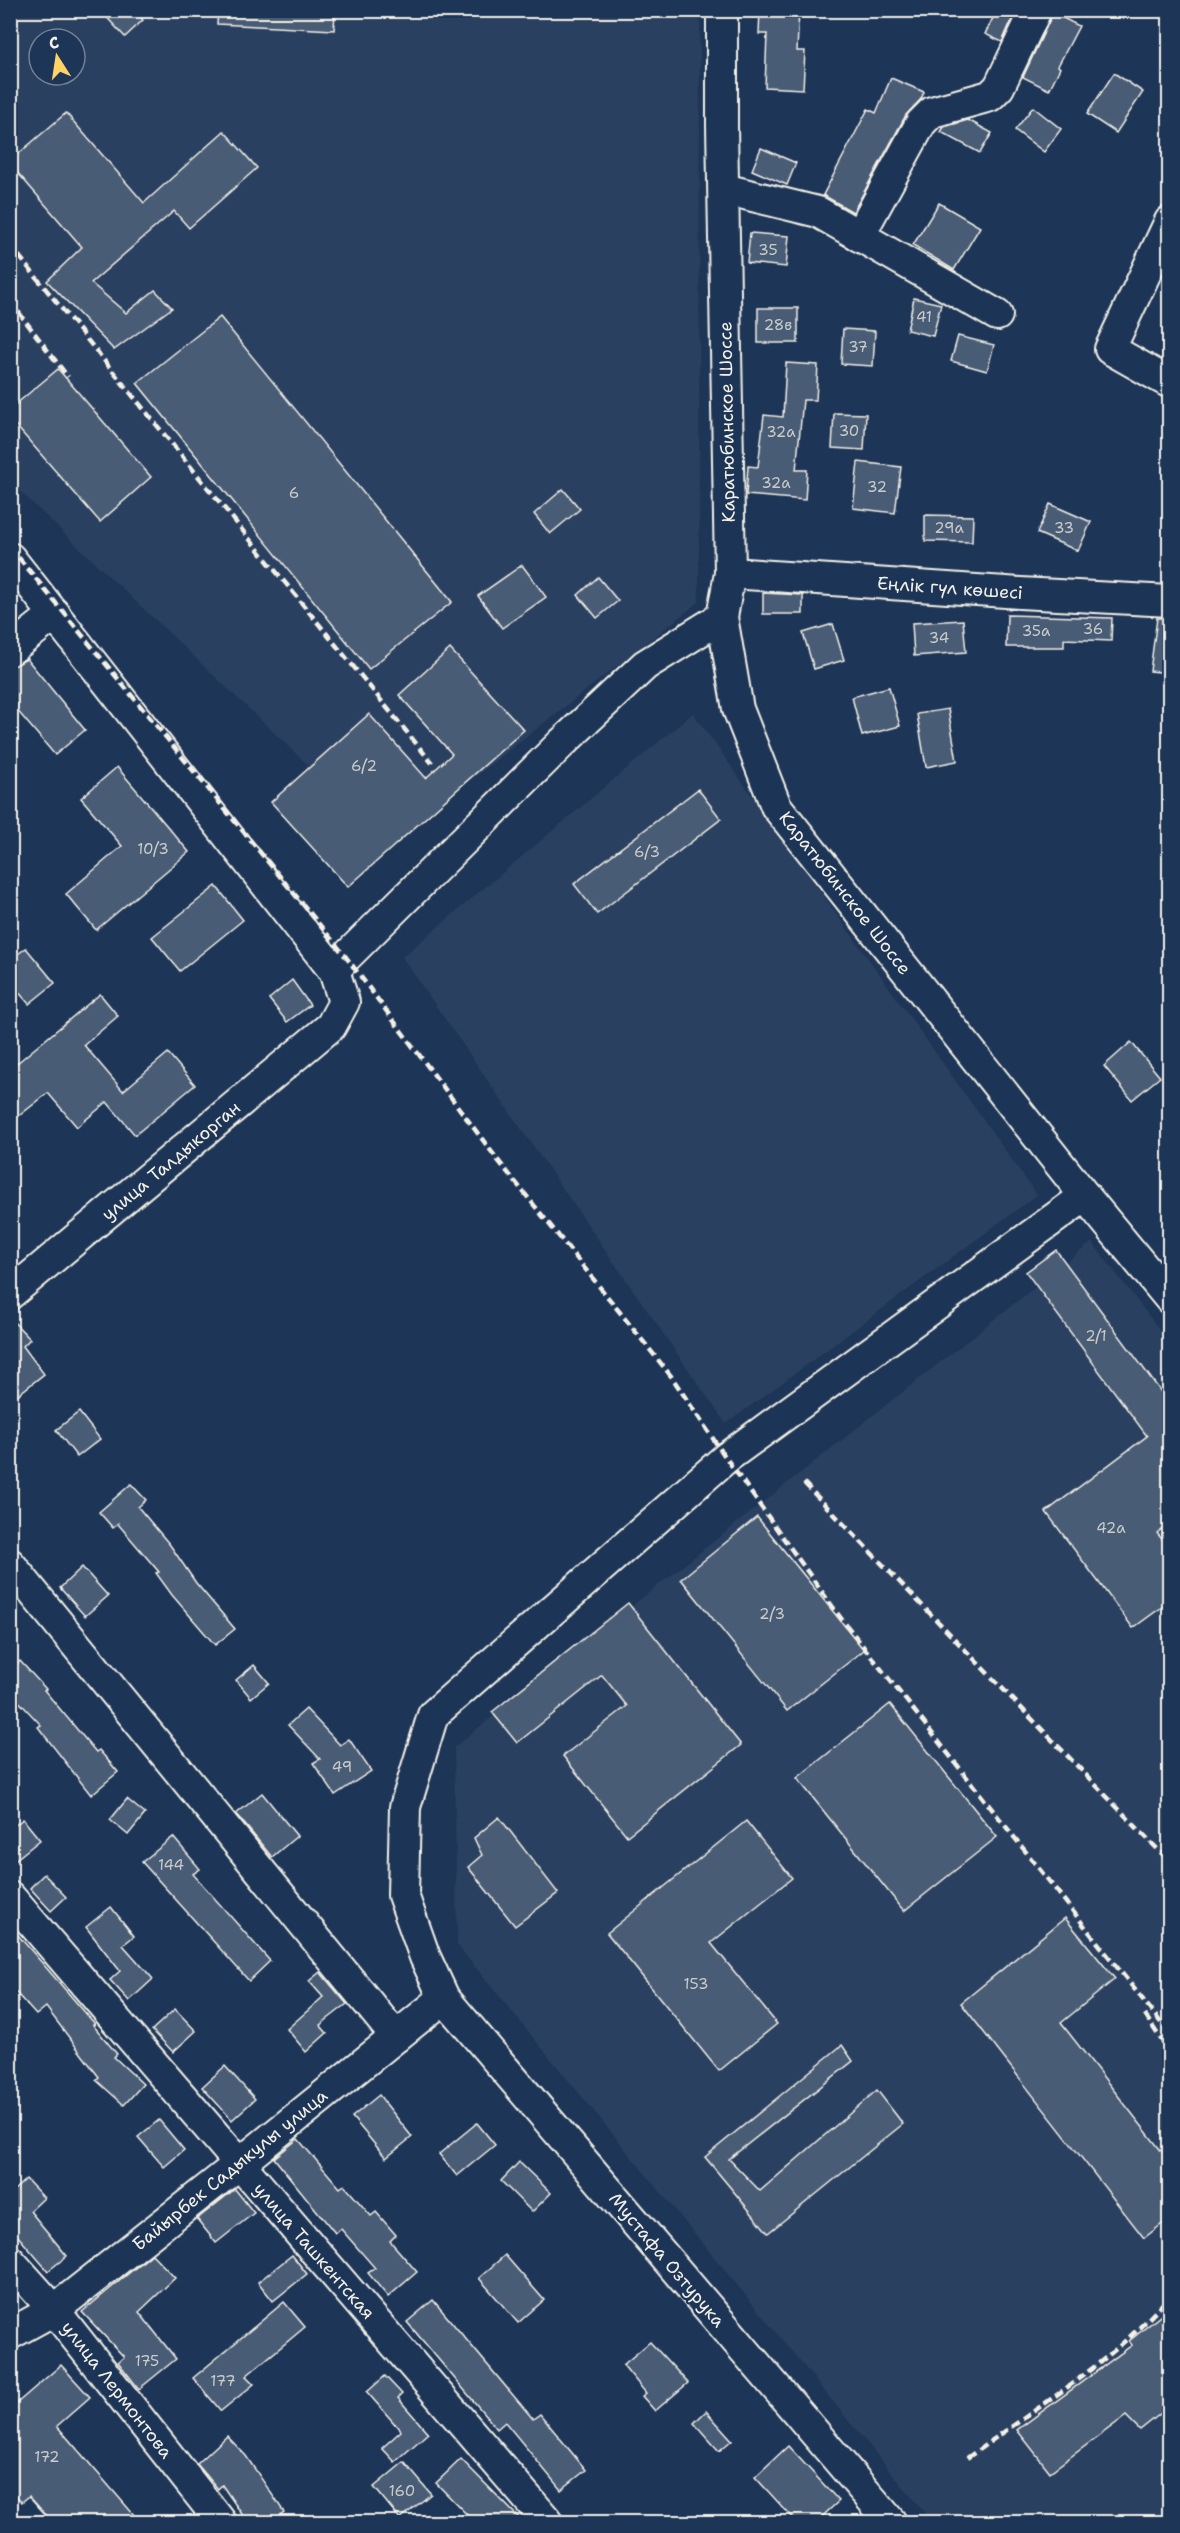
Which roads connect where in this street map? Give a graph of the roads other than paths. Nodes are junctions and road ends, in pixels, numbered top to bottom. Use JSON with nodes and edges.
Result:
{"nodes":[{"id":1,"x":722,"y":10,"type":"edge"},
{"id":2,"x":1036,"y":10,"type":"edge"},
{"id":3,"x":724,"y":189,"type":"junction"},
{"id":4,"x":1170,"y":221,"type":"edge"},
{"id":5,"x":859,"y":236,"type":"junction"},
{"id":6,"x":997,"y":315,"type":"dead end"},
{"id":7,"x":1170,"y":383,"type":"edge"},
{"id":8,"x":10,"y":558,"type":"edge"},
{"id":9,"x":730,"y":573,"type":"junction"},
{"id":10,"x":1170,"y":601,"type":"edge"},
{"id":11,"x":55,"y":614,"type":"junction"},
{"id":12,"x":722,"y":617,"type":"junction"},
{"id":13,"x":10,"y":650,"type":"edge"},
{"id":14,"x":334,"y":971,"type":"junction"},
{"id":15,"x":1085,"y":1196,"type":"junction"},
{"id":16,"x":14,"y":1286,"type":"edge"},
{"id":17,"x":1170,"y":1299,"type":"edge"},
{"id":18,"x":10,"y":1564,"type":"edge"},
{"id":19,"x":10,"y":1897,"type":"edge"},
{"id":20,"x":444,"y":1998,"type":"junction"},
{"id":21,"x":396,"y":2037,"type":"junction"},
{"id":22,"x":239,"y":2164,"type":"junction"},
{"id":23,"x":10,"y":2261,"type":"edge"},
{"id":24,"x":54,"y":2310,"type":"junction"},
{"id":25,"x":10,"y":2334,"type":"edge"},
{"id":26,"x":221,"y":2523,"type":"edge"},
{"id":27,"x":548,"y":2523,"type":"edge"},
{"id":28,"x":891,"y":2523,"type":"edge"}],
"edges":[{"from":1,"to":3,"type":"street","name":"Каратюбинское Шоссе"},
{"from":2,"to":5,"type":"street"},
{"from":3,"to":5,"type":"street"},
{"from":3,"to":9,"type":"street","name":"Каратюбинское Шоссе"},
{"from":4,"to":7,"type":"street"},
{"from":5,"to":6,"type":"street"},
{"from":8,"to":11,"type":"street"},
{"from":9,"to":10,"type":"street","name":"Еңлік гүл көшесі"},
{"from":9,"to":12,"type":"street","name":"Каратюбинское Шоссе"},
{"from":11,"to":13,"type":"street"},
{"from":11,"to":14,"type":"street"},
{"from":12,"to":14,"type":"street"},
{"from":12,"to":15,"type":"street","name":"Каратюбинское Шоссе"},
{"from":14,"to":16,"type":"street","name":"улица Талдыкорган"},
{"from":15,"to":17,"type":"street","name":"Каратюбинское Шоссе"},
{"from":15,"to":20,"type":"street","name":"Мустафа Озтурука"},
{"from":18,"to":21,"type":"street"},
{"from":19,"to":22,"type":"street","name":"улица Ташкентская"},
{"from":20,"to":21,"type":"street","name":"Байырбек Садыкулы улица"},
{"from":20,"to":28,"type":"street","name":"Мустафа Озтурука"},
{"from":21,"to":22,"type":"street","name":"Байырбек Садыкулы улица"},
{"from":22,"to":24,"type":"street","name":"Байырбек Садыкулы улица"},
{"from":22,"to":27,"type":"street","name":"улица Ташкентская"},
{"from":23,"to":24,"type":"street","name":"улица Лермонтова"},
{"from":24,"to":25,"type":"street","name":"Байырбек Садыкулы улица"},
{"from":24,"to":26,"type":"street","name":"улица Лермонтова"}]}
